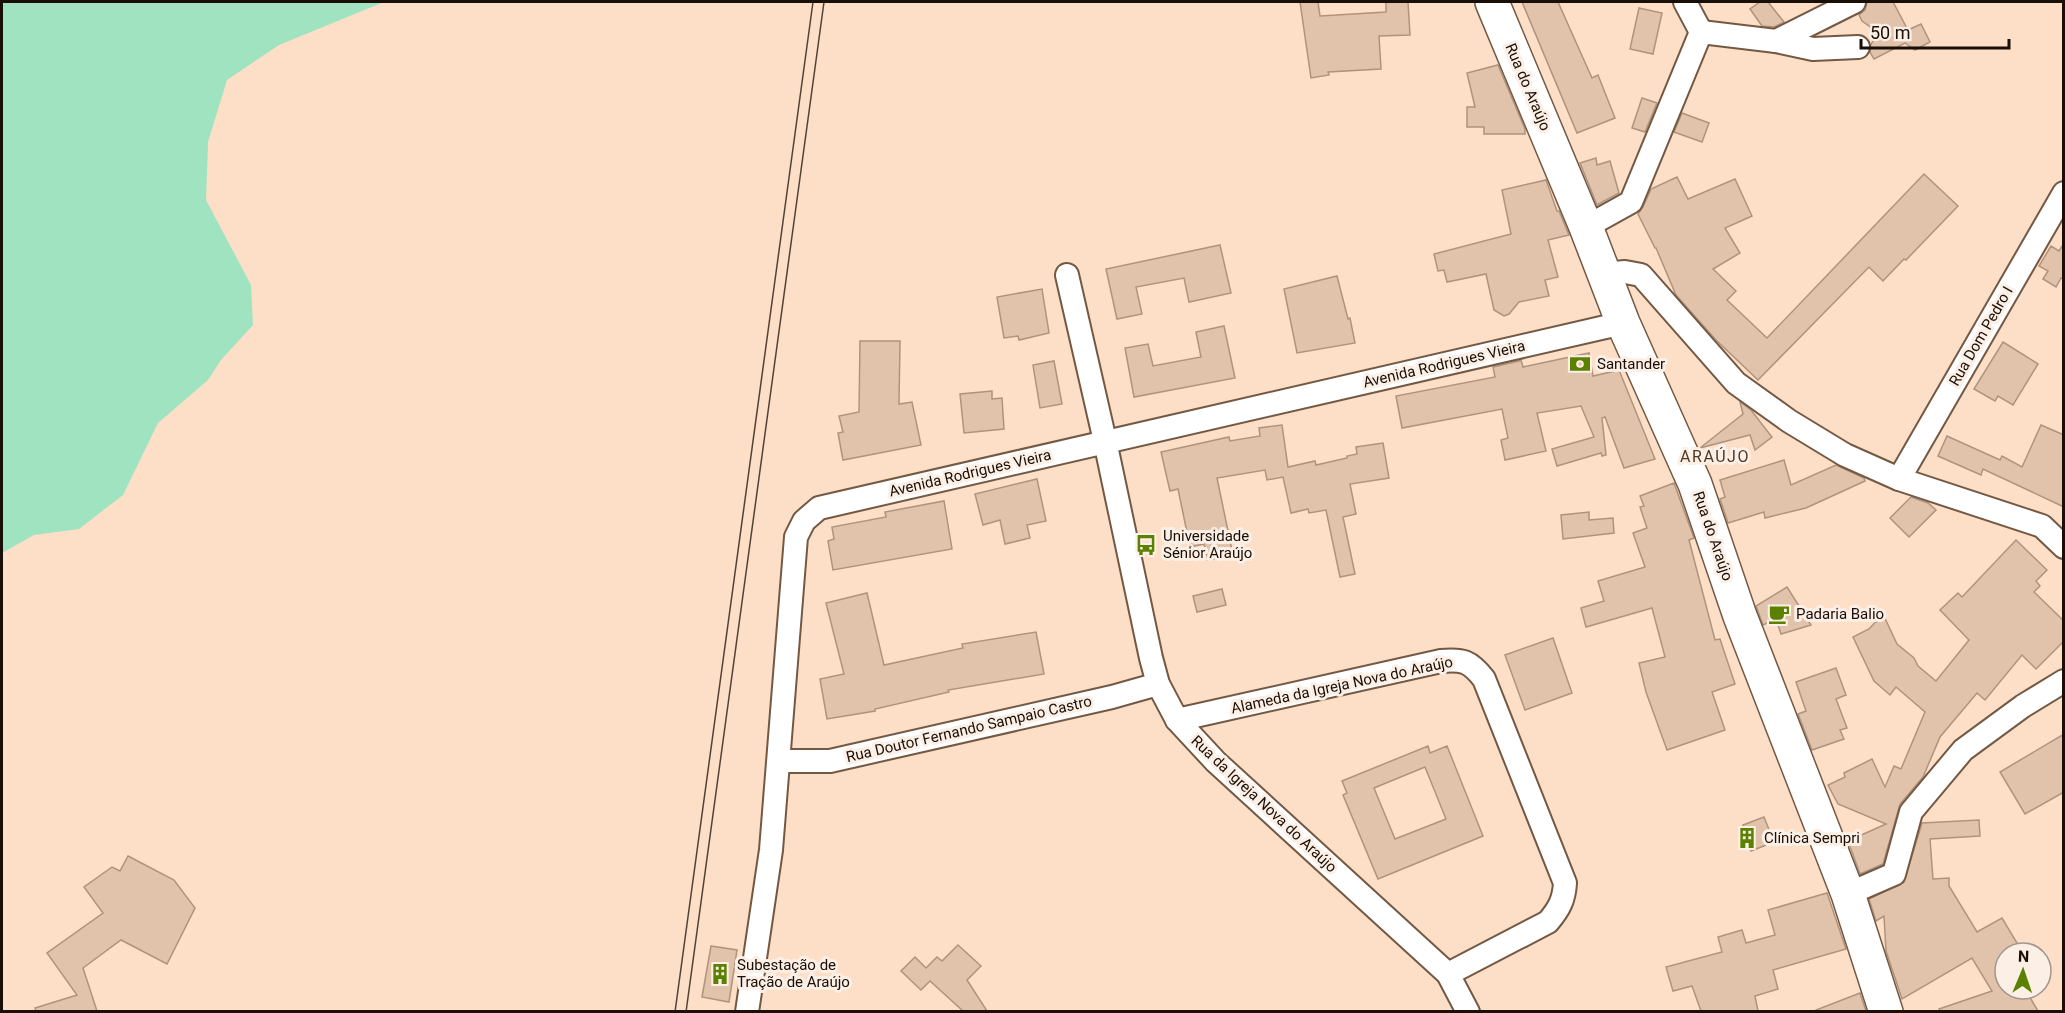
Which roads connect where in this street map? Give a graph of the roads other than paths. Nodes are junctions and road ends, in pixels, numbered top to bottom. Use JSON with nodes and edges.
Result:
{"nodes":[{"id":1,"x":1492,"y":2,"type":"edge"},
{"id":2,"x":1685,"y":2,"type":"edge"},
{"id":3,"x":1854,"y":2,"type":"edge"},
{"id":4,"x":1701,"y":32,"type":"junction"},
{"id":5,"x":1776,"y":41,"type":"junction"},
{"id":6,"x":1858,"y":46,"type":"dead end"},
{"id":7,"x":2064,"y":193,"type":"edge"},
{"id":8,"x":1586,"y":226,"type":"junction"},
{"id":9,"x":1605,"y":274,"type":"junction"},
{"id":10,"x":1067,"y":275,"type":"dead end"},
{"id":11,"x":1623,"y":323,"type":"junction"},
{"id":12,"x":1105,"y":441,"type":"junction"},
{"id":13,"x":1899,"y":478,"type":"junction"},
{"id":14,"x":2064,"y":547,"type":"edge"},
{"id":15,"x":2064,"y":681,"type":"edge"},
{"id":16,"x":1158,"y":684,"type":"junction"},
{"id":17,"x":1177,"y":720,"type":"junction"},
{"id":18,"x":780,"y":761,"type":"junction"},
{"id":19,"x":1848,"y":894,"type":"junction"},
{"id":20,"x":1448,"y":974,"type":"junction"},
{"id":21,"x":747,"y":1011,"type":"edge"},
{"id":22,"x":1468,"y":1011,"type":"edge"},
{"id":23,"x":1887,"y":1011,"type":"edge"}],
"edges":[{"from":1,"to":8,"type":"main road","name":"Rua do Araújo"},
{"from":2,"to":4,"type":"street"},
{"from":3,"to":5,"type":"street"},
{"from":4,"to":5,"type":"street"},
{"from":4,"to":8,"type":"street"},
{"from":5,"to":6,"type":"street"},
{"from":7,"to":13,"type":"street","name":"Rua Dom Pedro I"},
{"from":8,"to":9,"type":"main road","name":"Rua do Araújo"},
{"from":9,"to":11,"type":"main road","name":"Rua do Araújo"},
{"from":9,"to":13,"type":"street"},
{"from":10,"to":12,"type":"street","name":"Rua da Igreja Nova do Araújo"},
{"from":11,"to":12,"type":"street","name":"Avenida Rodrigues Vieira"},
{"from":11,"to":19,"type":"main road","name":"Rua do Araújo"},
{"from":12,"to":16,"type":"street","name":"Rua da Igreja Nova do Araújo"},
{"from":12,"to":18,"type":"street","name":"Avenida Rodrigues Vieira"},
{"from":13,"to":14,"type":"street"},
{"from":15,"to":19,"type":"street"},
{"from":16,"to":17,"type":"street","name":"Rua da Igreja Nova do Araújo"},
{"from":16,"to":18,"type":"street","name":"Rua Doutor Fernando Sampaio Castro"},
{"from":17,"to":20,"type":"street","name":"Rua da Igreja Nova do Araújo"},
{"from":17,"to":20,"type":"street","name":"Alameda da Igreja Nova do Araújo"},
{"from":18,"to":21,"type":"street","name":"Avenida Rodrigues Vieira"},
{"from":19,"to":23,"type":"main road","name":"Rua do Araújo"},
{"from":20,"to":22,"type":"street","name":"Rua da Igreja Nova do Araújo"}]}
